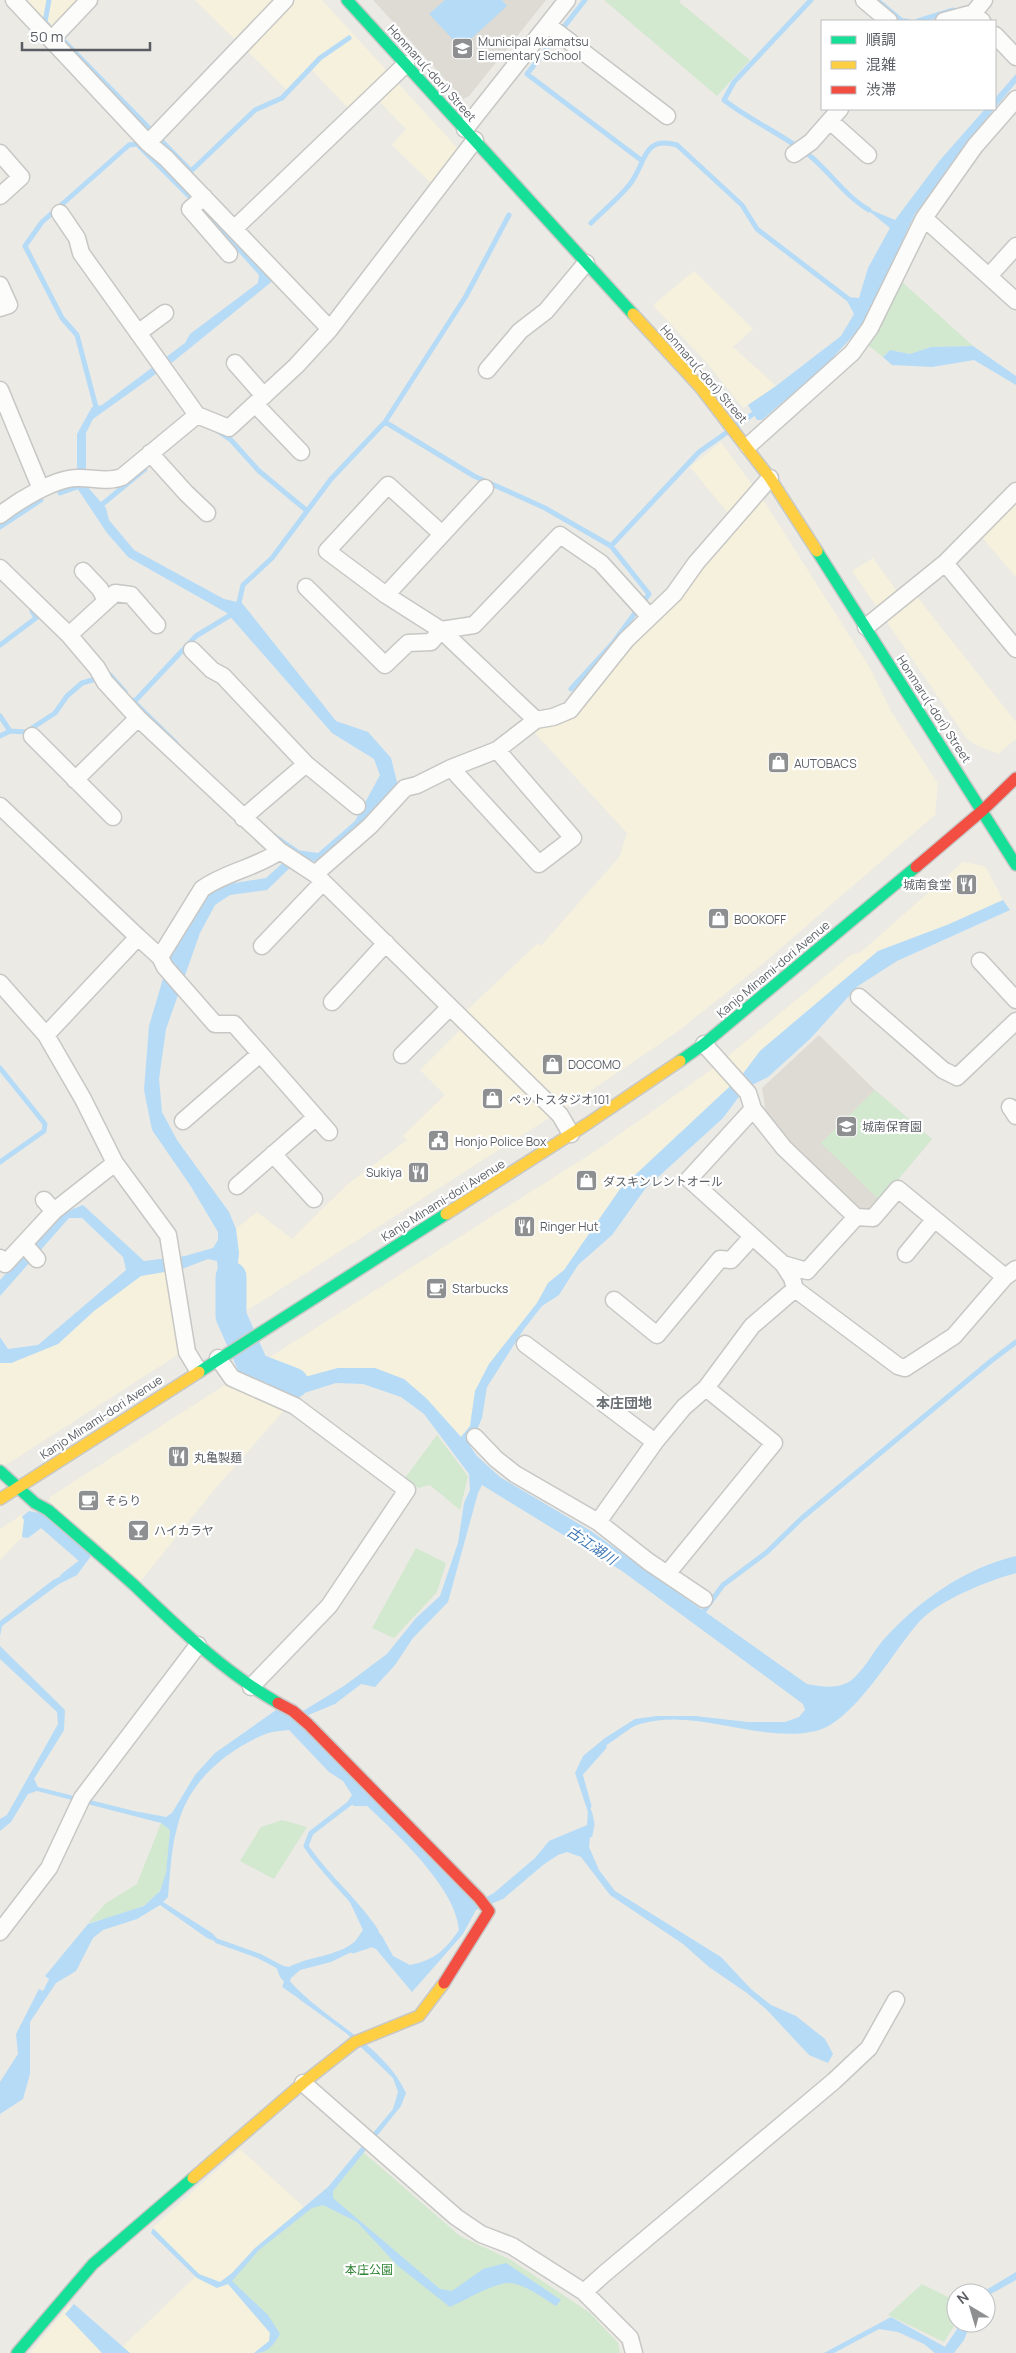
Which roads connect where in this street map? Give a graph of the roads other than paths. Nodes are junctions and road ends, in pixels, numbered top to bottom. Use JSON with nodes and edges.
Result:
{"nodes":[{"id":1,"x":14,"y":0,"type":"edge"},
{"id":2,"x":89,"y":0,"type":"edge"},
{"id":3,"x":284,"y":0,"type":"edge"},
{"id":4,"x":347,"y":0,"type":"edge"},
{"id":5,"x":568,"y":0,"type":"edge"},
{"id":6,"x":864,"y":0,"type":"edge"},
{"id":7,"x":984,"y":0,"type":"edge"},
{"id":8,"x":977,"y":18,"type":"edge"},
{"id":9,"x":888,"y":20,"type":"edge"},
{"id":10,"x":955,"y":20,"type":"edge"},
{"id":11,"x":556,"y":31,"type":"junction"},
{"id":12,"x":56,"y":35,"type":"junction"},
{"id":13,"x":996,"y":36,"type":"edge"},
{"id":14,"x":1016,"y":57,"type":"edge"},
{"id":15,"x":406,"y":64,"type":"junction"},
{"id":16,"x":1016,"y":99,"type":"edge"},
{"id":17,"x":835,"y":115,"type":"edge"},
{"id":18,"x":667,"y":116,"type":"dead end"},
{"id":19,"x":470,"y":135,"type":"junction"},
{"id":20,"x":153,"y":138,"type":"junction"},
{"id":21,"x":798,"y":151,"type":"dead end"},
{"id":22,"x":0,"y":153,"type":"edge"},
{"id":23,"x":868,"y":155,"type":"dead end"},
{"id":24,"x":0,"y":196,"type":"edge"},
{"id":25,"x":204,"y":198,"type":"junction"},
{"id":26,"x":60,"y":213,"type":"dead end"},
{"id":27,"x":924,"y":218,"type":"junction"},
{"id":28,"x":234,"y":229,"type":"junction"},
{"id":29,"x":1016,"y":246,"type":"edge"},
{"id":30,"x":229,"y":254,"type":"dead end"},
{"id":31,"x":586,"y":263,"type":"junction"},
{"id":32,"x":989,"y":276,"type":"junction"},
{"id":33,"x":0,"y":285,"type":"edge"},
{"id":34,"x":1016,"y":301,"type":"edge"},
{"id":35,"x":0,"y":308,"type":"edge"},
{"id":36,"x":165,"y":313,"type":"dead end"},
{"id":37,"x":330,"y":329,"type":"junction"},
{"id":38,"x":138,"y":333,"type":"junction"},
{"id":39,"x":235,"y":363,"type":"dead end"},
{"id":40,"x":487,"y":370,"type":"dead end"},
{"id":41,"x":0,"y":390,"type":"edge"},
{"id":42,"x":260,"y":400,"type":"junction"},
{"id":43,"x":197,"y":415,"type":"junction"},
{"id":44,"x":743,"y":441,"type":"junction"},
{"id":45,"x":301,"y":452,"type":"dead end"},
{"id":46,"x":155,"y":458,"type":"junction"},
{"id":47,"x":770,"y":478,"type":"junction"},
{"id":48,"x":485,"y":488,"type":"dead end"},
{"id":49,"x":41,"y":489,"type":"junction"},
{"id":50,"x":1016,"y":491,"type":"edge"},
{"id":51,"x":207,"y":513,"type":"dead end"},
{"id":52,"x":0,"y":515,"type":"edge"},
{"id":53,"x":442,"y":534,"type":"junction"},
{"id":54,"x":945,"y":563,"type":"junction"},
{"id":55,"x":0,"y":568,"type":"edge"},
{"id":56,"x":82,"y":572,"type":"dead end"},
{"id":57,"x":306,"y":587,"type":"dead end"},
{"id":58,"x":386,"y":594,"type":"junction"},
{"id":59,"x":106,"y":601,"type":"junction"},
{"id":60,"x":649,"y":616,"type":"junction"},
{"id":61,"x":156,"y":625,"type":"dead end"},
{"id":62,"x":866,"y":627,"type":"junction"},
{"id":63,"x":441,"y":630,"type":"junction"},
{"id":64,"x":69,"y":635,"type":"junction"},
{"id":65,"x":1016,"y":649,"type":"edge"},
{"id":66,"x":192,"y":650,"type":"dead end"},
{"id":67,"x":138,"y":718,"type":"junction"},
{"id":68,"x":536,"y":720,"type":"junction"},
{"id":69,"x":32,"y":736,"type":"dead end"},
{"id":70,"x":497,"y":750,"type":"junction"},
{"id":71,"x":306,"y":764,"type":"junction"},
{"id":72,"x":450,"y":768,"type":"junction"},
{"id":73,"x":1016,"y":778,"type":"edge"},
{"id":74,"x":75,"y":780,"type":"junction"},
{"id":75,"x":0,"y":806,"type":"edge"},
{"id":76,"x":357,"y":806,"type":"dead end"},
{"id":77,"x":984,"y":810,"type":"junction"},
{"id":78,"x":248,"y":813,"type":"junction"},
{"id":79,"x":113,"y":817,"type":"dead end"},
{"id":80,"x":288,"y":856,"type":"junction"},
{"id":81,"x":1016,"y":865,"type":"edge"},
{"id":82,"x":319,"y":878,"type":"junction"},
{"id":83,"x":138,"y":937,"type":"junction"},
{"id":84,"x":386,"y":943,"type":"junction"},
{"id":85,"x":262,"y":946,"type":"dead end"},
{"id":86,"x":980,"y":961,"type":"dead end"},
{"id":87,"x":163,"y":962,"type":"junction"},
{"id":88,"x":0,"y":983,"type":"edge"},
{"id":89,"x":859,"y":997,"type":"dead end"},
{"id":90,"x":1016,"y":1000,"type":"edge"},
{"id":91,"x":332,"y":1002,"type":"dead end"},
{"id":92,"x":450,"y":1007,"type":"junction"},
{"id":93,"x":1016,"y":1021,"type":"edge"},
{"id":94,"x":46,"y":1035,"type":"junction"},
{"id":95,"x":704,"y":1044,"type":"junction"},
{"id":96,"x":260,"y":1054,"type":"junction"},
{"id":97,"x":402,"y":1054,"type":"dead end"},
{"id":98,"x":753,"y":1109,"type":"junction"},
{"id":99,"x":316,"y":1117,"type":"junction"},
{"id":100,"x":183,"y":1121,"type":"dead end"},
{"id":101,"x":329,"y":1132,"type":"dead end"},
{"id":102,"x":571,"y":1134,"type":"junction"},
{"id":103,"x":273,"y":1154,"type":"junction"},
{"id":104,"x":115,"y":1163,"type":"junction"},
{"id":105,"x":237,"y":1186,"type":"dead end"},
{"id":106,"x":314,"y":1199,"type":"dead end"},
{"id":107,"x":856,"y":1217,"type":"junction"},
{"id":108,"x":934,"y":1220,"type":"junction"},
{"id":109,"x":752,"y":1237,"type":"junction"},
{"id":110,"x":24,"y":1244,"type":"junction"},
{"id":111,"x":906,"y":1254,"type":"dead end"},
{"id":112,"x":0,"y":1258,"type":"edge"},
{"id":113,"x":37,"y":1259,"type":"dead end"},
{"id":114,"x":783,"y":1264,"type":"junction"},
{"id":115,"x":1010,"y":1273,"type":"edge"},
{"id":116,"x":795,"y":1289,"type":"junction"},
{"id":117,"x":614,"y":1300,"type":"dead end"},
{"id":118,"x":525,"y":1344,"type":"dead end"},
{"id":119,"x":218,"y":1358,"type":"junction"},
{"id":120,"x":198,"y":1370,"type":"junction"},
{"id":121,"x":706,"y":1388,"type":"junction"},
{"id":122,"x":475,"y":1437,"type":"dead end"},
{"id":123,"x":655,"y":1442,"type":"junction"},
{"id":124,"x":0,"y":1471,"type":"edge"},
{"id":125,"x":18,"y":1487,"type":"junction"},
{"id":126,"x":0,"y":1499,"type":"edge"},
{"id":127,"x":598,"y":1522,"type":"junction"},
{"id":128,"x":667,"y":1574,"type":"junction"},
{"id":129,"x":704,"y":1600,"type":"dead end"},
{"id":130,"x":198,"y":1644,"type":"junction"},
{"id":131,"x":251,"y":1686,"type":"junction"},
{"id":132,"x":0,"y":1932,"type":"edge"},
{"id":133,"x":896,"y":2000,"type":"dead end"},
{"id":134,"x":303,"y":2083,"type":"junction"},
{"id":135,"x":584,"y":2292,"type":"junction"},
{"id":136,"x":17,"y":2353,"type":"edge"},
{"id":137,"x":634,"y":2353,"type":"edge"}],
"edges":[{"from":1,"to":12,"type":"street"},
{"from":2,"to":12,"type":"street"},
{"from":3,"to":20,"type":"street"},
{"from":4,"to":15,"type":"main road","name":"Honmaru(-dori) Street"},
{"from":5,"to":11,"type":"street"},
{"from":6,"to":9,"type":"street"},
{"from":7,"to":8,"type":"street"},
{"from":8,"to":10,"type":"street"},
{"from":11,"to":18,"type":"street"},
{"from":11,"to":19,"type":"street"},
{"from":12,"to":20,"type":"street"},
{"from":13,"to":14,"type":"street"},
{"from":15,"to":19,"type":"main road","name":"Honmaru(-dori) Street"},
{"from":15,"to":28,"type":"street"},
{"from":16,"to":27,"type":"street"},
{"from":17,"to":21,"type":"street"},
{"from":17,"to":23,"type":"street"},
{"from":19,"to":31,"type":"main road","name":"Honmaru(-dori) Street"},
{"from":19,"to":37,"type":"street"},
{"from":20,"to":25,"type":"street"},
{"from":22,"to":24,"type":"street"},
{"from":25,"to":28,"type":"street"},
{"from":25,"to":30,"type":"street"},
{"from":26,"to":38,"type":"street"},
{"from":27,"to":32,"type":"street"},
{"from":27,"to":44,"type":"street"},
{"from":28,"to":37,"type":"street"},
{"from":29,"to":32,"type":"street"},
{"from":31,"to":40,"type":"street"},
{"from":31,"to":44,"type":"main road","name":"Honmaru(-dori) Street"},
{"from":32,"to":34,"type":"street"},
{"from":33,"to":35,"type":"street"},
{"from":36,"to":38,"type":"street"},
{"from":37,"to":42,"type":"street"},
{"from":38,"to":43,"type":"street"},
{"from":39,"to":42,"type":"street"},
{"from":41,"to":49,"type":"street"},
{"from":42,"to":43,"type":"street"},
{"from":42,"to":45,"type":"street"},
{"from":43,"to":46,"type":"street"},
{"from":44,"to":47,"type":"main road","name":"Honmaru(-dori) Street"},
{"from":46,"to":49,"type":"street"},
{"from":46,"to":51,"type":"street"},
{"from":47,"to":60,"type":"street"},
{"from":47,"to":62,"type":"main road","name":"Honmaru(-dori) Street"},
{"from":48,"to":53,"type":"street"},
{"from":49,"to":52,"type":"street"},
{"from":50,"to":54,"type":"street"},
{"from":53,"to":58,"type":"street"},
{"from":53,"to":58,"type":"street"},
{"from":54,"to":62,"type":"street"},
{"from":54,"to":65,"type":"street"},
{"from":55,"to":64,"type":"street"},
{"from":56,"to":59,"type":"street"},
{"from":57,"to":63,"type":"street"},
{"from":58,"to":63,"type":"street"},
{"from":59,"to":61,"type":"street"},
{"from":59,"to":64,"type":"street"},
{"from":60,"to":63,"type":"street"},
{"from":60,"to":68,"type":"street"},
{"from":62,"to":77,"type":"main road","name":"Honmaru(-dori) Street"},
{"from":63,"to":68,"type":"street"},
{"from":64,"to":67,"type":"street"},
{"from":66,"to":71,"type":"street"},
{"from":67,"to":74,"type":"street"},
{"from":67,"to":78,"type":"street"},
{"from":68,"to":70,"type":"street"},
{"from":69,"to":74,"type":"street"},
{"from":70,"to":72,"type":"street"},
{"from":70,"to":72,"type":"street"},
{"from":71,"to":76,"type":"street"},
{"from":71,"to":78,"type":"street"},
{"from":72,"to":82,"type":"street"},
{"from":73,"to":77,"type":"main road","name":"Kanjo Minami-dori Avenue"},
{"from":74,"to":79,"type":"street"},
{"from":75,"to":83,"type":"street"},
{"from":77,"to":81,"type":"main road","name":"Honmaru(-dori) Street"},
{"from":77,"to":95,"type":"main road","name":"Kanjo Minami-dori Avenue"},
{"from":78,"to":80,"type":"street"},
{"from":80,"to":82,"type":"street"},
{"from":80,"to":87,"type":"street"},
{"from":82,"to":84,"type":"street"},
{"from":82,"to":85,"type":"street"},
{"from":83,"to":87,"type":"street"},
{"from":83,"to":94,"type":"street"},
{"from":84,"to":91,"type":"street"},
{"from":84,"to":92,"type":"street"},
{"from":86,"to":90,"type":"street"},
{"from":87,"to":96,"type":"street"},
{"from":88,"to":94,"type":"street"},
{"from":89,"to":93,"type":"street"},
{"from":92,"to":97,"type":"street"},
{"from":92,"to":102,"type":"street"},
{"from":94,"to":104,"type":"street"},
{"from":95,"to":98,"type":"street"},
{"from":95,"to":102,"type":"main road","name":"Kanjo Minami-dori Avenue"},
{"from":96,"to":99,"type":"street"},
{"from":96,"to":100,"type":"street"},
{"from":98,"to":107,"type":"street"},
{"from":98,"to":109,"type":"street"},
{"from":99,"to":101,"type":"street"},
{"from":99,"to":103,"type":"street"},
{"from":102,"to":119,"type":"main road","name":"Kanjo Minami-dori Avenue"},
{"from":103,"to":105,"type":"street"},
{"from":103,"to":106,"type":"street"},
{"from":104,"to":110,"type":"street"},
{"from":104,"to":120,"type":"street"},
{"from":107,"to":108,"type":"street"},
{"from":107,"to":114,"type":"street"},
{"from":108,"to":111,"type":"street"},
{"from":108,"to":115,"type":"street"},
{"from":109,"to":114,"type":"street"},
{"from":109,"to":117,"type":"street"},
{"from":110,"to":112,"type":"street"},
{"from":110,"to":113,"type":"street"},
{"from":114,"to":116,"type":"street"},
{"from":115,"to":116,"type":"street"},
{"from":116,"to":121,"type":"street"},
{"from":118,"to":123,"type":"street"},
{"from":119,"to":120,"type":"main road","name":"Kanjo Minami-dori Avenue"},
{"from":119,"to":131,"type":"street"},
{"from":120,"to":125,"type":"main road","name":"Kanjo Minami-dori Avenue"},
{"from":121,"to":123,"type":"street"},
{"from":121,"to":128,"type":"street"},
{"from":122,"to":127,"type":"street"},
{"from":123,"to":127,"type":"street"},
{"from":124,"to":125,"type":"main road"},
{"from":125,"to":126,"type":"main road","name":"Kanjo Minami-dori Avenue"},
{"from":125,"to":130,"type":"main road"},
{"from":127,"to":128,"type":"street"},
{"from":128,"to":129,"type":"street"},
{"from":130,"to":131,"type":"main road"},
{"from":130,"to":132,"type":"street"},
{"from":131,"to":134,"type":"main road"},
{"from":133,"to":135,"type":"street"},
{"from":134,"to":135,"type":"street"},
{"from":134,"to":136,"type":"main road"},
{"from":135,"to":137,"type":"street"}]}
